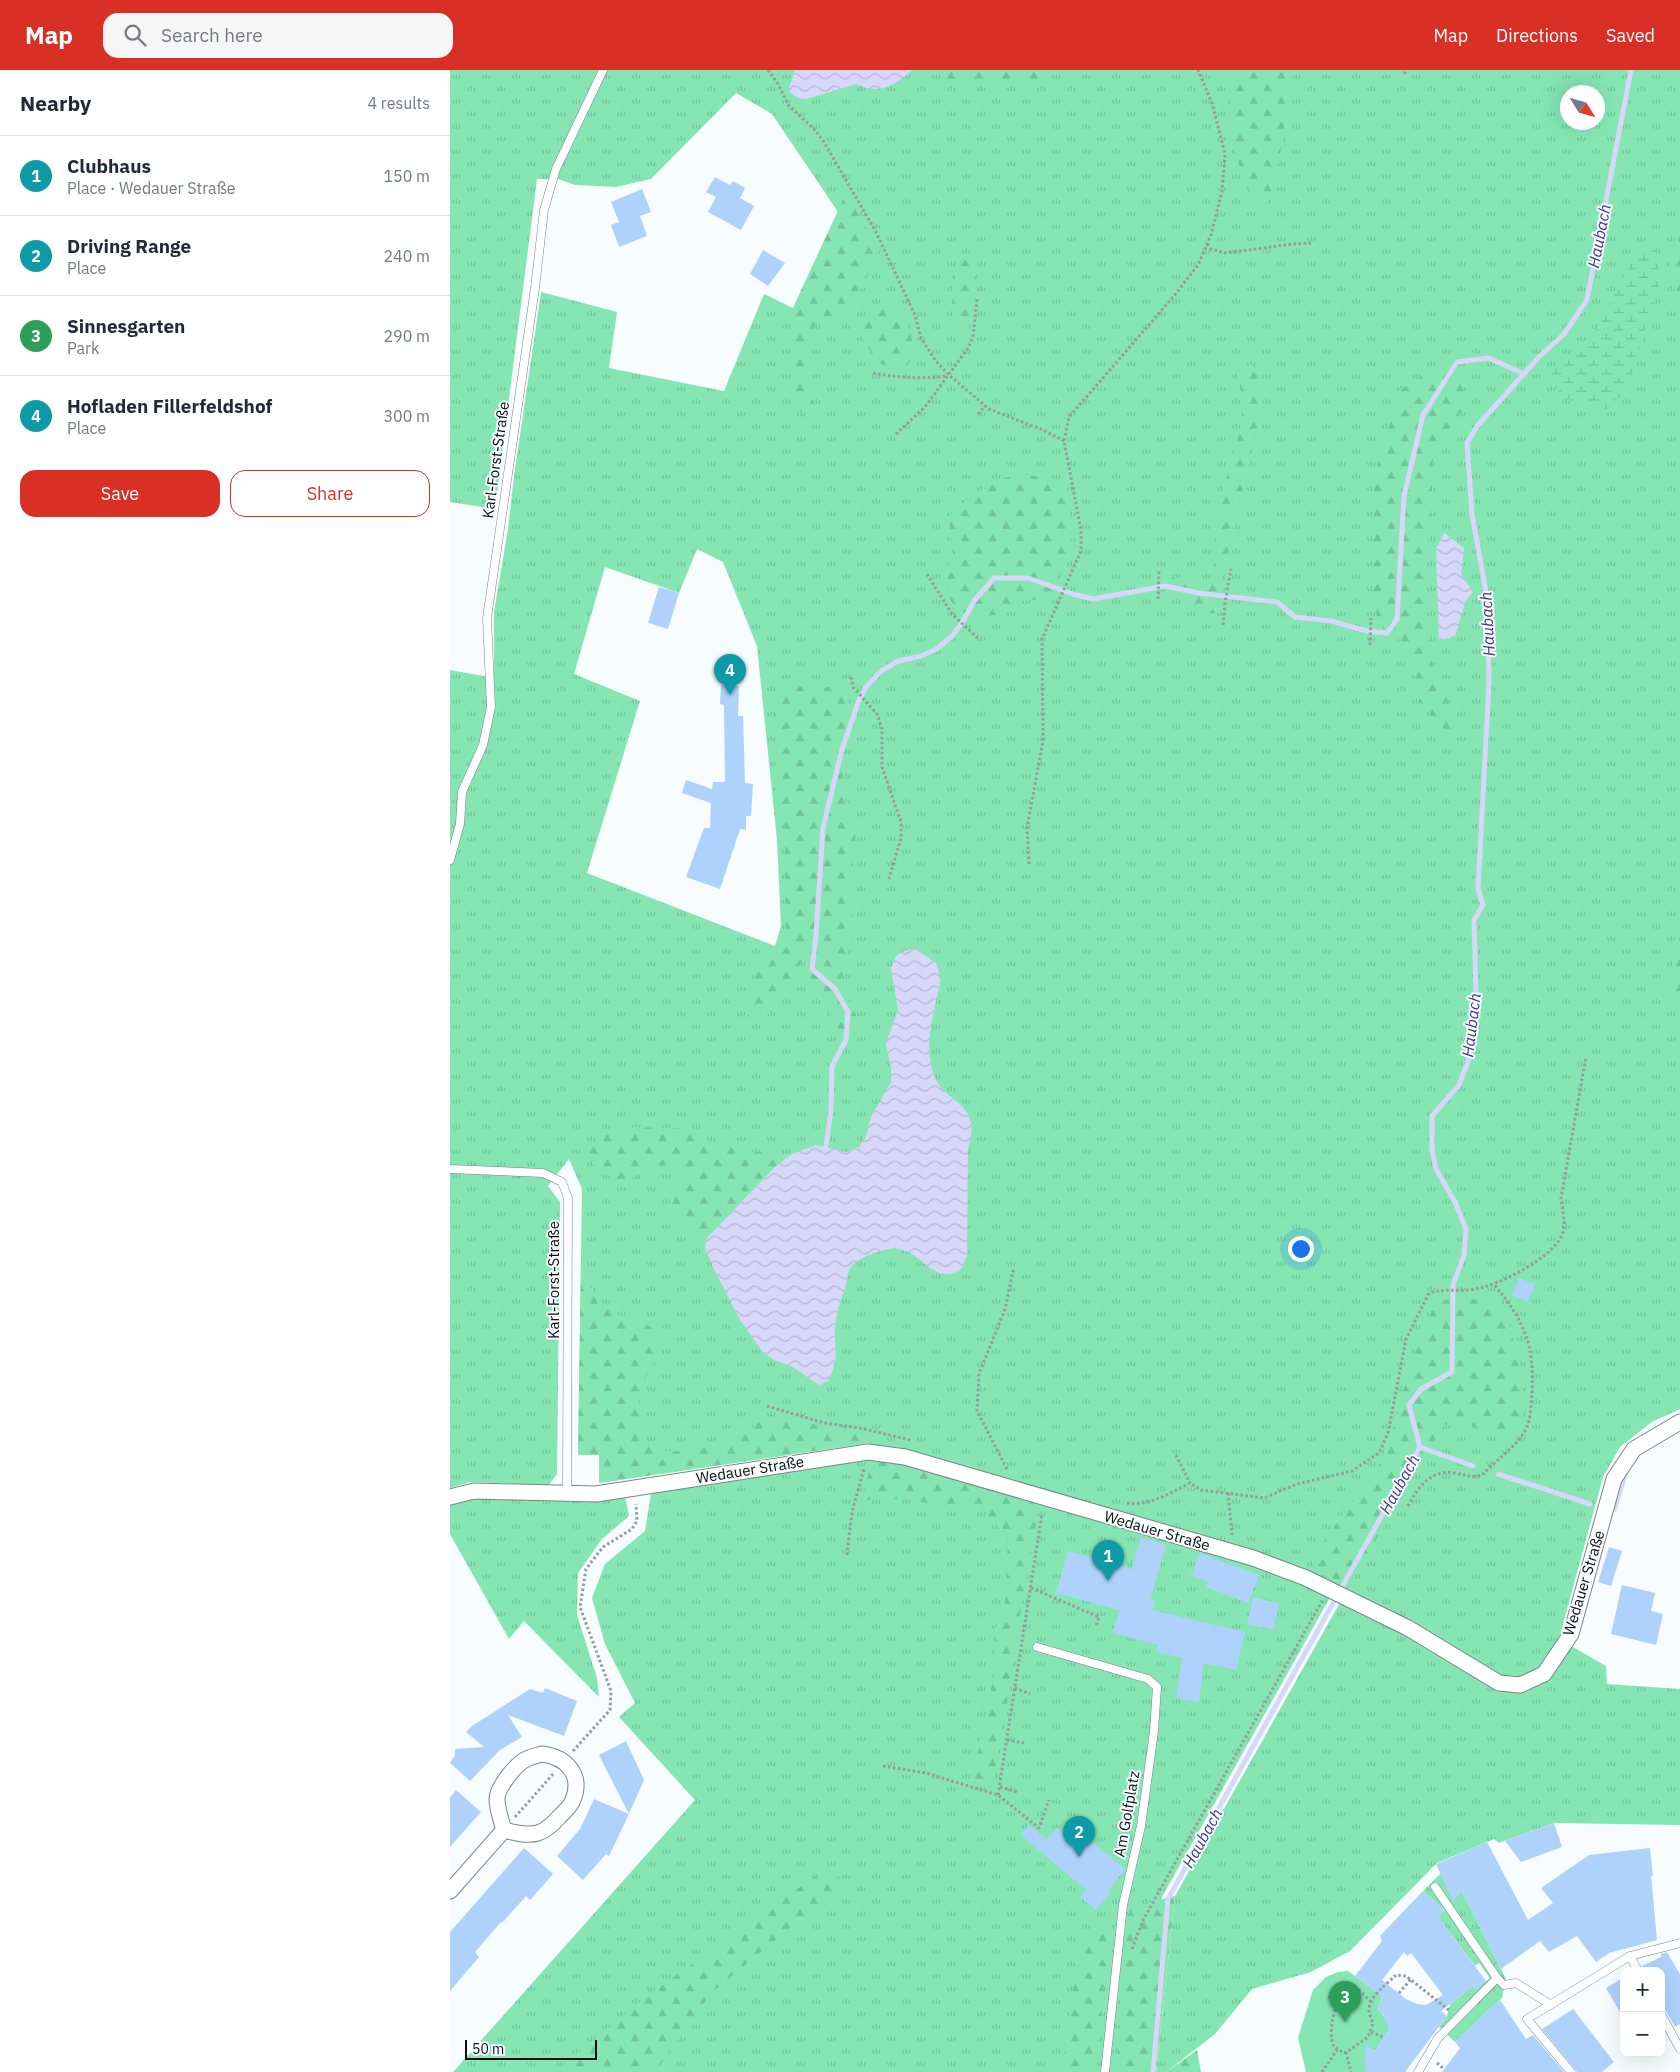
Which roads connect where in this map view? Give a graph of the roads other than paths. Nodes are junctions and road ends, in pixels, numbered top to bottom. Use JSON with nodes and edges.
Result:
{"nodes":[{"id":1,"x":604,"y":70,"type":"edge"},
{"id":2,"x":450,"y":860,"type":"edge"},
{"id":3,"x":450,"y":1169,"type":"edge"},
{"id":4,"x":1680,"y":1422,"type":"edge"},
{"id":5,"x":567,"y":1494,"type":"junction"},
{"id":6,"x":450,"y":1497,"type":"edge"},
{"id":7,"x":1037,"y":1647,"type":"dead end"},
{"id":8,"x":504,"y":1830,"type":"junction"},
{"id":9,"x":1435,"y":1887,"type":"dead end"},
{"id":10,"x":450,"y":1891,"type":"edge"},
{"id":11,"x":1680,"y":1943,"type":"edge"},
{"id":12,"x":1630,"y":1956,"type":"junction"},
{"id":13,"x":1636,"y":1967,"type":"edge"},
{"id":14,"x":1497,"y":1978,"type":"junction"},
{"id":15,"x":1551,"y":2005,"type":"junction"},
{"id":16,"x":1665,"y":2021,"type":"edge"},
{"id":17,"x":1680,"y":2049,"type":"edge"},
{"id":18,"x":1105,"y":2072,"type":"edge"},
{"id":19,"x":1418,"y":2072,"type":"edge"},
{"id":20,"x":1570,"y":2072,"type":"edge"}],
"edges":[{"from":1,"to":2,"type":"lane","name":"Karl-Forst-Straße"},
{"from":3,"to":5,"type":"lane","name":"Karl-Forst-Straße"},
{"from":4,"to":5,"type":"street","name":"Wedauer Straße"},
{"from":5,"to":6,"type":"street","name":"Wedauer Straße"},
{"from":7,"to":18,"type":"lane","name":"Am Golfplatz"},
{"from":8,"to":8,"type":"street"},
{"from":8,"to":10,"type":"street"},
{"from":9,"to":14,"type":"lane"},
{"from":11,"to":12,"type":"lane"},
{"from":12,"to":13,"type":"lane"},
{"from":12,"to":15,"type":"lane"},
{"from":14,"to":15,"type":"lane"},
{"from":14,"to":19,"type":"lane"},
{"from":15,"to":20,"type":"lane"},
{"from":16,"to":17,"type":"lane"}]}
